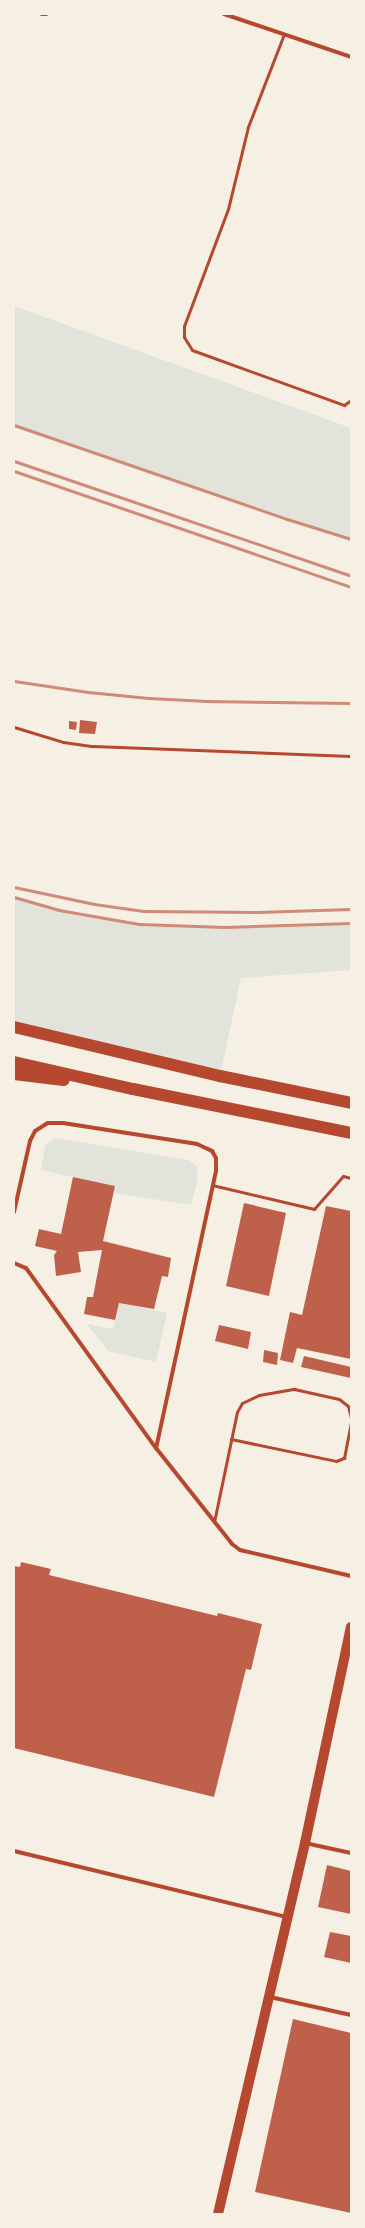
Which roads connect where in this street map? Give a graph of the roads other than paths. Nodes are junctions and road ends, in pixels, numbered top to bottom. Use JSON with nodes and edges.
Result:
{"nodes":[{"id":1,"x":40,"y":14,"type":"edge"},
{"id":2,"x":46,"y":14,"type":"edge"},
{"id":3,"x":224,"y":14,"type":"edge"},
{"id":4,"x":284,"y":34,"type":"junction"},
{"id":5,"x":351,"y":57,"type":"edge"},
{"id":6,"x":351,"y":400,"type":"edge"},
{"id":7,"x":14,"y":727,"type":"edge"},
{"id":8,"x":351,"y":756,"type":"edge"},
{"id":9,"x":14,"y":1027,"type":"edge"},
{"id":10,"x":14,"y":1062,"type":"edge"},
{"id":11,"x":14,"y":1074,"type":"edge"},
{"id":12,"x":133,"y":1089,"type":"junction"},
{"id":13,"x":351,"y":1103,"type":"edge"},
{"id":14,"x":351,"y":1133,"type":"edge"},
{"id":15,"x":351,"y":1178,"type":"edge"},
{"id":16,"x":212,"y":1185,"type":"junction"},
{"id":17,"x":14,"y":1212,"type":"edge"},
{"id":18,"x":14,"y":1263,"type":"edge"},
{"id":19,"x":351,"y":1418,"type":"edge"},
{"id":20,"x":351,"y":1422,"type":"edge"},
{"id":21,"x":231,"y":1440,"type":"junction"},
{"id":22,"x":156,"y":1448,"type":"junction"},
{"id":23,"x":214,"y":1522,"type":"junction"},
{"id":24,"x":351,"y":1576,"type":"edge"},
{"id":25,"x":351,"y":1627,"type":"edge"},
{"id":26,"x":305,"y":1843,"type":"junction"},
{"id":27,"x":14,"y":1851,"type":"edge"},
{"id":28,"x":351,"y":1853,"type":"edge"},
{"id":29,"x":287,"y":1917,"type":"junction"},
{"id":30,"x":270,"y":1997,"type":"junction"},
{"id":31,"x":351,"y":2015,"type":"edge"},
{"id":32,"x":218,"y":2214,"type":"edge"}],
"edges":[{"from":1,"to":2,"type":"lane"},
{"from":3,"to":4,"type":"street"},
{"from":4,"to":5,"type":"street"},
{"from":4,"to":6,"type":"lane"},
{"from":7,"to":8,"type":"lane"},
{"from":9,"to":13,"type":"highway"},
{"from":10,"to":12,"type":"highway"},
{"from":11,"to":12,"type":"highway"},
{"from":12,"to":14,"type":"highway"},
{"from":15,"to":16,"type":"lane"},
{"from":16,"to":17,"type":"street"},
{"from":16,"to":22,"type":"street"},
{"from":18,"to":22,"type":"street"},
{"from":19,"to":21,"type":"lane"},
{"from":20,"to":21,"type":"lane"},
{"from":21,"to":23,"type":"lane"},
{"from":22,"to":23,"type":"street"},
{"from":23,"to":24,"type":"street"},
{"from":25,"to":26,"type":"main road"},
{"from":26,"to":28,"type":"street"},
{"from":26,"to":29,"type":"main road"},
{"from":27,"to":29,"type":"street"},
{"from":29,"to":30,"type":"main road"},
{"from":30,"to":31,"type":"street"},
{"from":30,"to":32,"type":"main road"}]}
